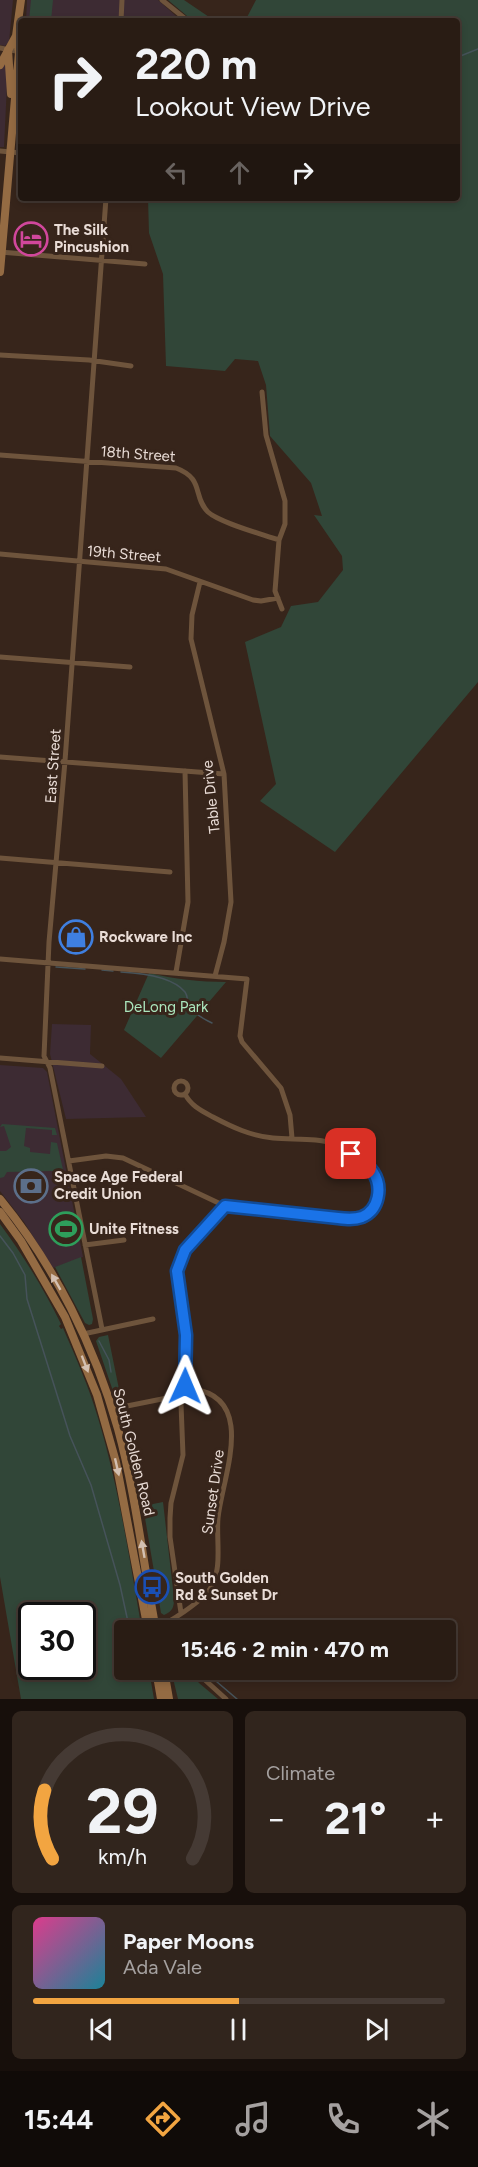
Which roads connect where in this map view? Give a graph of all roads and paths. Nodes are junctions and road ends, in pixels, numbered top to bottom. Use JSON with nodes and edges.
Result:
{"nodes":[{"id":1,"x":21,"y":0,"type":"edge"},
{"id":2,"x":122,"y":0,"type":"edge"},
{"id":3,"x":162,"y":0,"type":"edge"},
{"id":4,"x":18,"y":18,"type":"edge"},
{"id":5,"x":121,"y":18,"type":"edge"},
{"id":6,"x":184,"y":18,"type":"edge"},
{"id":7,"x":18,"y":22,"type":"edge"},
{"id":8,"x":16,"y":36,"type":"junction"},
{"id":9,"x":18,"y":44,"type":"edge"},
{"id":10,"x":4,"y":49,"type":"edge"},
{"id":11,"x":0,"y":65,"type":"edge"},
{"id":12,"x":18,"y":66,"type":"edge"},
{"id":13,"x":12,"y":110,"type":"junction"},
{"id":14,"x":4,"y":151,"type":"edge"},
{"id":15,"x":106,"y":201,"type":"edge"},
{"id":16,"x":1,"y":252,"type":"edge"},
{"id":17,"x":101,"y":260,"type":"junction"},
{"id":18,"x":145,"y":264,"type":"dead end"},
{"id":19,"x":0,"y":272,"type":"edge"},
{"id":20,"x":0,"y":355,"type":"edge"},
{"id":21,"x":94,"y":361,"type":"junction"},
{"id":22,"x":130,"y":366,"type":"dead end"},
{"id":23,"x":262,"y":392,"type":"dead end"},
{"id":24,"x":0,"y":455,"type":"edge"},
{"id":25,"x":87,"y":462,"type":"junction"},
{"id":26,"x":279,"y":540,"type":"junction"},
{"id":27,"x":0,"y":554,"type":"edge"},
{"id":28,"x":80,"y":562,"type":"junction"},
{"id":29,"x":200,"y":582,"type":"junction"},
{"id":30,"x":278,"y":598,"type":"junction"},
{"id":31,"x":282,"y":609,"type":"dead end"},
{"id":32,"x":0,"y":657,"type":"edge"},
{"id":33,"x":72,"y":663,"type":"junction"},
{"id":34,"x":130,"y":667,"type":"dead end"},
{"id":35,"x":0,"y":757,"type":"edge"},
{"id":36,"x":65,"y":761,"type":"junction"},
{"id":37,"x":185,"y":771,"type":"junction"},
{"id":38,"x":224,"y":774,"type":"junction"},
{"id":39,"x":0,"y":858,"type":"edge"},
{"id":40,"x":57,"y":863,"type":"junction"},
{"id":41,"x":170,"y":872,"type":"dead end"},
{"id":42,"x":0,"y":959,"type":"edge"},
{"id":43,"x":49,"y":962,"type":"junction"},
{"id":44,"x":176,"y":972,"type":"junction"},
{"id":45,"x":215,"y":976,"type":"junction"},
{"id":46,"x":0,"y":1058,"type":"edge"},
{"id":47,"x":46,"y":1062,"type":"junction"},
{"id":48,"x":102,"y":1066,"type":"dead end"},
{"id":49,"x":185,"y":1094,"type":"dead end"},
{"id":50,"x":292,"y":1138,"type":"junction"},
{"id":51,"x":69,"y":1161,"type":"junction"},
{"id":52,"x":0,"y":1199,"type":"edge"},
{"id":53,"x":225,"y":1206,"type":"junction"},
{"id":54,"x":0,"y":1212,"type":"edge"},
{"id":55,"x":124,"y":1240,"type":"dead end"},
{"id":56,"x":85,"y":1245,"type":"junction"},
{"id":57,"x":153,"y":1319,"type":"dead end"},
{"id":58,"x":102,"y":1329,"type":"junction"},
{"id":59,"x":84,"y":1334,"type":"junction"},
{"id":60,"x":75,"y":1338,"type":"junction"},
{"id":61,"x":183,"y":1393,"type":"junction"},
{"id":62,"x":112,"y":1409,"type":"junction"},
{"id":63,"x":102,"y":1410,"type":"junction"},
{"id":64,"x":181,"y":1613,"type":"junction"},
{"id":65,"x":150,"y":1620,"type":"edge"},
{"id":66,"x":151,"y":1620,"type":"edge"},
{"id":67,"x":173,"y":1620,"type":"edge"},
{"id":68,"x":157,"y":1680,"type":"edge"},
{"id":69,"x":166,"y":1680,"type":"edge"},
{"id":70,"x":205,"y":1680,"type":"edge"},
{"id":71,"x":160,"y":1699,"type":"edge"},
{"id":72,"x":169,"y":1699,"type":"edge"},
{"id":73,"x":226,"y":1699,"type":"edge"}],
"edges":[{"from":1,"to":4,"type":"main road"},
{"from":2,"to":5,"type":"street"},
{"from":3,"to":6,"type":"street"},
{"from":7,"to":8,"type":"main road"},
{"from":8,"to":9,"type":"main road"},
{"from":8,"to":10,"type":"main road"},
{"from":10,"to":11,"type":"main road"},
{"from":10,"to":13,"type":"main road"},
{"from":12,"to":13,"type":"main road"},
{"from":13,"to":14,"type":"main road"},
{"from":14,"to":16,"type":"main road"},
{"from":15,"to":17,"type":"street","name":"East Street"},
{"from":16,"to":17,"type":"street"},
{"from":16,"to":19,"type":"main road"},
{"from":17,"to":18,"type":"street"},
{"from":17,"to":21,"type":"street","name":"East Street"},
{"from":20,"to":21,"type":"street"},
{"from":21,"to":22,"type":"street"},
{"from":21,"to":25,"type":"street","name":"East Street"},
{"from":23,"to":26,"type":"street"},
{"from":24,"to":25,"type":"street","name":"18th Street"},
{"from":25,"to":26,"type":"street","name":"18th Street"},
{"from":25,"to":28,"type":"street","name":"East Street"},
{"from":26,"to":30,"type":"street"},
{"from":27,"to":28,"type":"street","name":"19th Street"},
{"from":28,"to":29,"type":"street","name":"19th Street"},
{"from":28,"to":33,"type":"street","name":"East Street"},
{"from":29,"to":30,"type":"street","name":"19th Street"},
{"from":29,"to":38,"type":"street","name":"Table Drive"},
{"from":30,"to":31,"type":"street"},
{"from":32,"to":33,"type":"street"},
{"from":33,"to":34,"type":"street"},
{"from":33,"to":36,"type":"street","name":"East Street"},
{"from":35,"to":36,"type":"street"},
{"from":36,"to":37,"type":"street"},
{"from":36,"to":40,"type":"street","name":"East Street"},
{"from":37,"to":38,"type":"street"},
{"from":37,"to":44,"type":"street"},
{"from":38,"to":45,"type":"street","name":"Table Drive"},
{"from":39,"to":40,"type":"street"},
{"from":40,"to":41,"type":"street"},
{"from":40,"to":43,"type":"street","name":"East Street"},
{"from":42,"to":43,"type":"street"},
{"from":43,"to":44,"type":"street"},
{"from":43,"to":47,"type":"street","name":"East Street"},
{"from":44,"to":45,"type":"street"},
{"from":45,"to":50,"type":"street"},
{"from":46,"to":47,"type":"street"},
{"from":47,"to":48,"type":"street"},
{"from":47,"to":51,"type":"street","name":"East Street"},
{"from":49,"to":50,"type":"street"},
{"from":50,"to":53,"type":"street"},
{"from":51,"to":53,"type":"street"},
{"from":51,"to":56,"type":"street","name":"East Street"},
{"from":59,"to":52,"type":"main road","name":"South Golden Road","one_way":true},
{"from":53,"to":61,"type":"street"},
{"from":54,"to":60,"type":"main road","name":"South Golden Road"},
{"from":55,"to":56,"type":"street"},
{"from":56,"to":58,"type":"street","name":"East Street"},
{"from":57,"to":58,"type":"street"},
{"from":58,"to":59,"type":"street"},
{"from":59,"to":60,"type":"main road"},
{"from":59,"to":62,"type":"main road","name":"South Golden Road"},
{"from":60,"to":63,"type":"main road","name":"South Golden Road","one_way":true},
{"from":61,"to":62,"type":"street","name":"Sunset Drive"},
{"from":61,"to":64,"type":"street"},
{"from":61,"to":64,"type":"street","name":"Sunset Drive"},
{"from":62,"to":63,"type":"main road"},
{"from":66,"to":62,"type":"main road","name":"South Golden Road","one_way":true},
{"from":63,"to":65,"type":"main road","name":"South Golden Road","one_way":true},
{"from":64,"to":67,"type":"street","name":"Sunset Drive"},
{"from":68,"to":71,"type":"main road"},
{"from":69,"to":72,"type":"main road"},
{"from":70,"to":73,"type":"street"}]}
